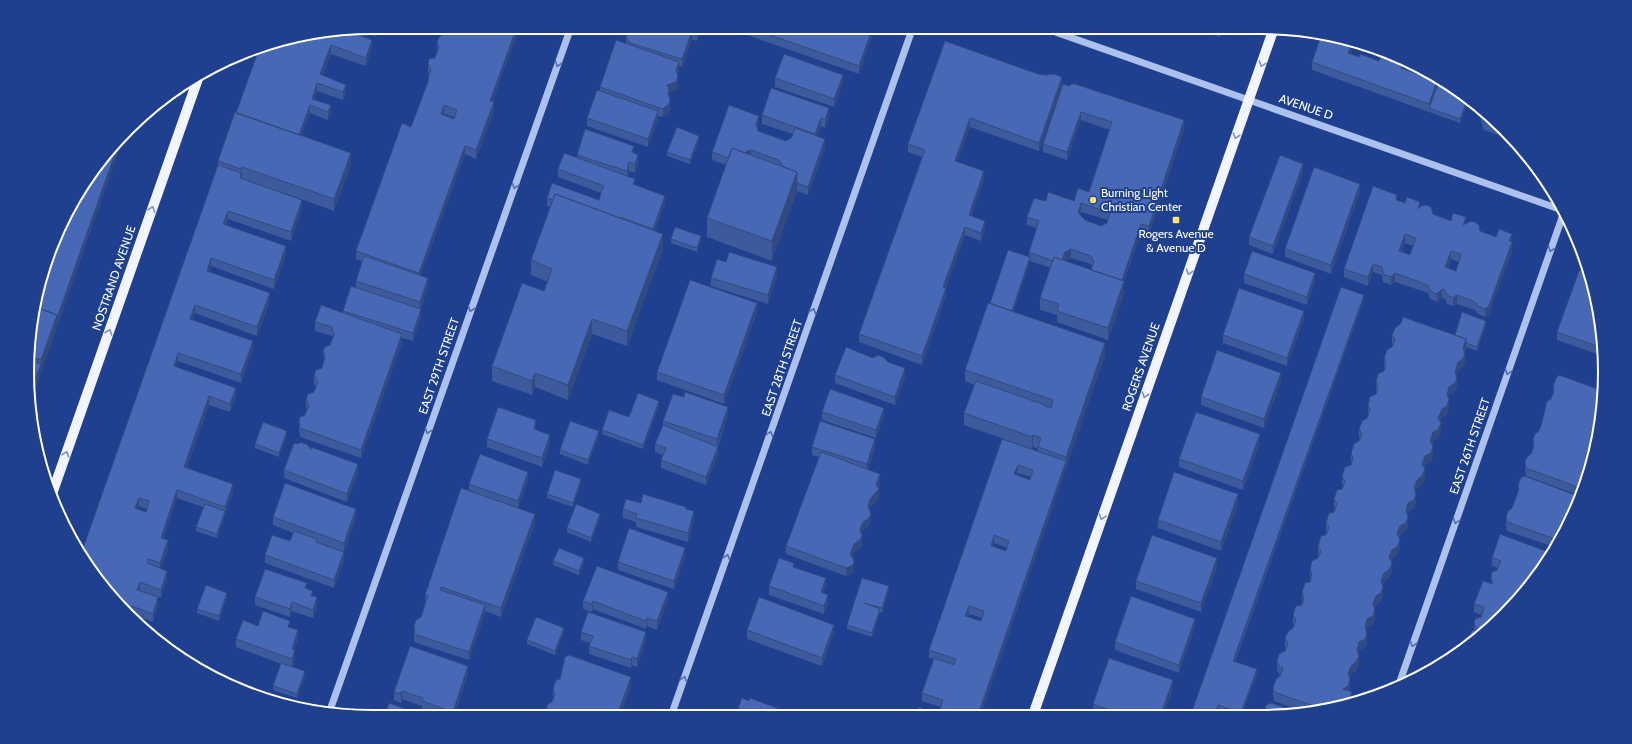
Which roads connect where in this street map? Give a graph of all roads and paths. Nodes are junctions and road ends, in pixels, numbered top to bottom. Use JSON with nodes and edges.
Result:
{"nodes":[{"id":1,"x":569,"y":34,"type":"edge"},
{"id":2,"x":911,"y":34,"type":"edge"},
{"id":3,"x":1062,"y":34,"type":"edge"},
{"id":4,"x":1272,"y":35,"type":"edge"},
{"id":5,"x":196,"y":83,"type":"edge"},
{"id":6,"x":1249,"y":99,"type":"junction"},
{"id":7,"x":1555,"y":208,"type":"edge"},
{"id":8,"x":1561,"y":220,"type":"edge"},
{"id":9,"x":54,"y":487,"type":"edge"},
{"id":10,"x":1401,"y":679,"type":"edge"},
{"id":11,"x":330,"y":707,"type":"edge"},
{"id":12,"x":673,"y":710,"type":"edge"},
{"id":13,"x":1035,"y":710,"type":"edge"}],
"edges":[{"from":1,"to":11,"type":"street","name":"EAST 29TH STREET","one_way":true},
{"from":12,"to":2,"type":"street","name":"EAST 28TH STREET","one_way":true},
{"from":3,"to":6,"type":"street","name":"AVENUE D"},
{"from":4,"to":6,"type":"main road","name":"ROGERS AVENUE","one_way":true},
{"from":9,"to":5,"type":"main road","name":"NOSTRAND AVENUE","one_way":true},
{"from":6,"to":7,"type":"street","name":"AVENUE D"},
{"from":6,"to":13,"type":"main road","name":"ROGERS AVENUE","one_way":true},
{"from":8,"to":10,"type":"street","name":"EAST 26TH STREET","one_way":true}]}
